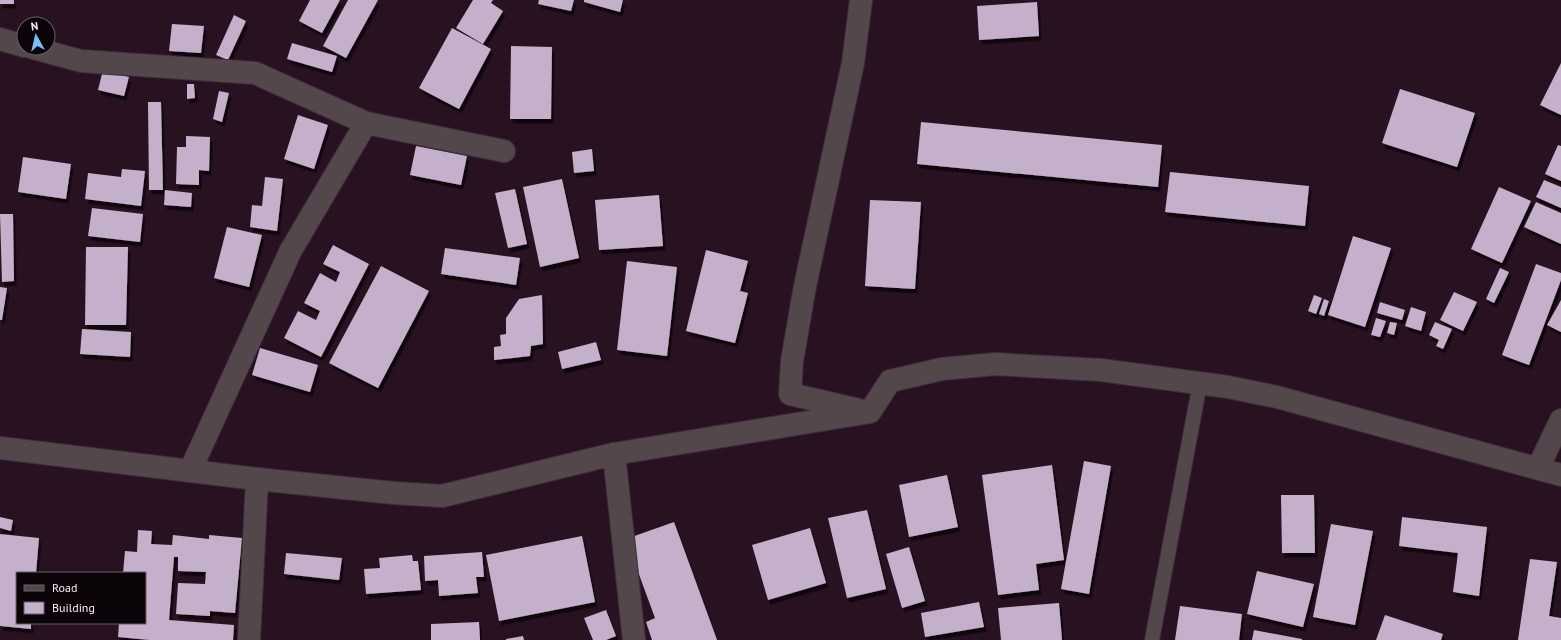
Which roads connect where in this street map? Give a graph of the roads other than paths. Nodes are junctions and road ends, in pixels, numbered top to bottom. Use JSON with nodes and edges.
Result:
{"nodes":[{"id":1,"x":861,"y":0,"type":"edge"},
{"id":2,"x":0,"y":39,"type":"edge"},
{"id":3,"x":16,"y":44,"type":"edge"},
{"id":4,"x":56,"y":54,"type":"edge"},
{"id":5,"x":366,"y":123,"type":"junction"},
{"id":6,"x":504,"y":151,"type":"dead end"},
{"id":7,"x":1200,"y":383,"type":"junction"},
{"id":8,"x":870,"y":412,"type":"junction"},
{"id":9,"x":1561,"y":420,"type":"edge"},
{"id":10,"x":0,"y":448,"type":"edge"},
{"id":11,"x":614,"y":454,"type":"junction"},
{"id":12,"x":1538,"y":468,"type":"junction"},
{"id":13,"x":190,"y":471,"type":"junction"},
{"id":14,"x":1561,"y":475,"type":"edge"},
{"id":15,"x":257,"y":479,"type":"junction"},
{"id":16,"x":249,"y":640,"type":"edge"},
{"id":17,"x":634,"y":640,"type":"edge"},
{"id":18,"x":1152,"y":640,"type":"edge"}],
"edges":[{"from":1,"to":8,"type":"street"},
{"from":2,"to":3,"type":"street"},
{"from":4,"to":5,"type":"street"},
{"from":5,"to":6,"type":"street"},
{"from":5,"to":13,"type":"street"},
{"from":7,"to":8,"type":"street"},
{"from":7,"to":12,"type":"street"},
{"from":7,"to":18,"type":"lane"},
{"from":8,"to":11,"type":"street"},
{"from":9,"to":12,"type":"street"},
{"from":10,"to":13,"type":"street"},
{"from":11,"to":15,"type":"street"},
{"from":11,"to":17,"type":"street"},
{"from":12,"to":14,"type":"street"},
{"from":13,"to":15,"type":"street"},
{"from":15,"to":16,"type":"street"}]}
